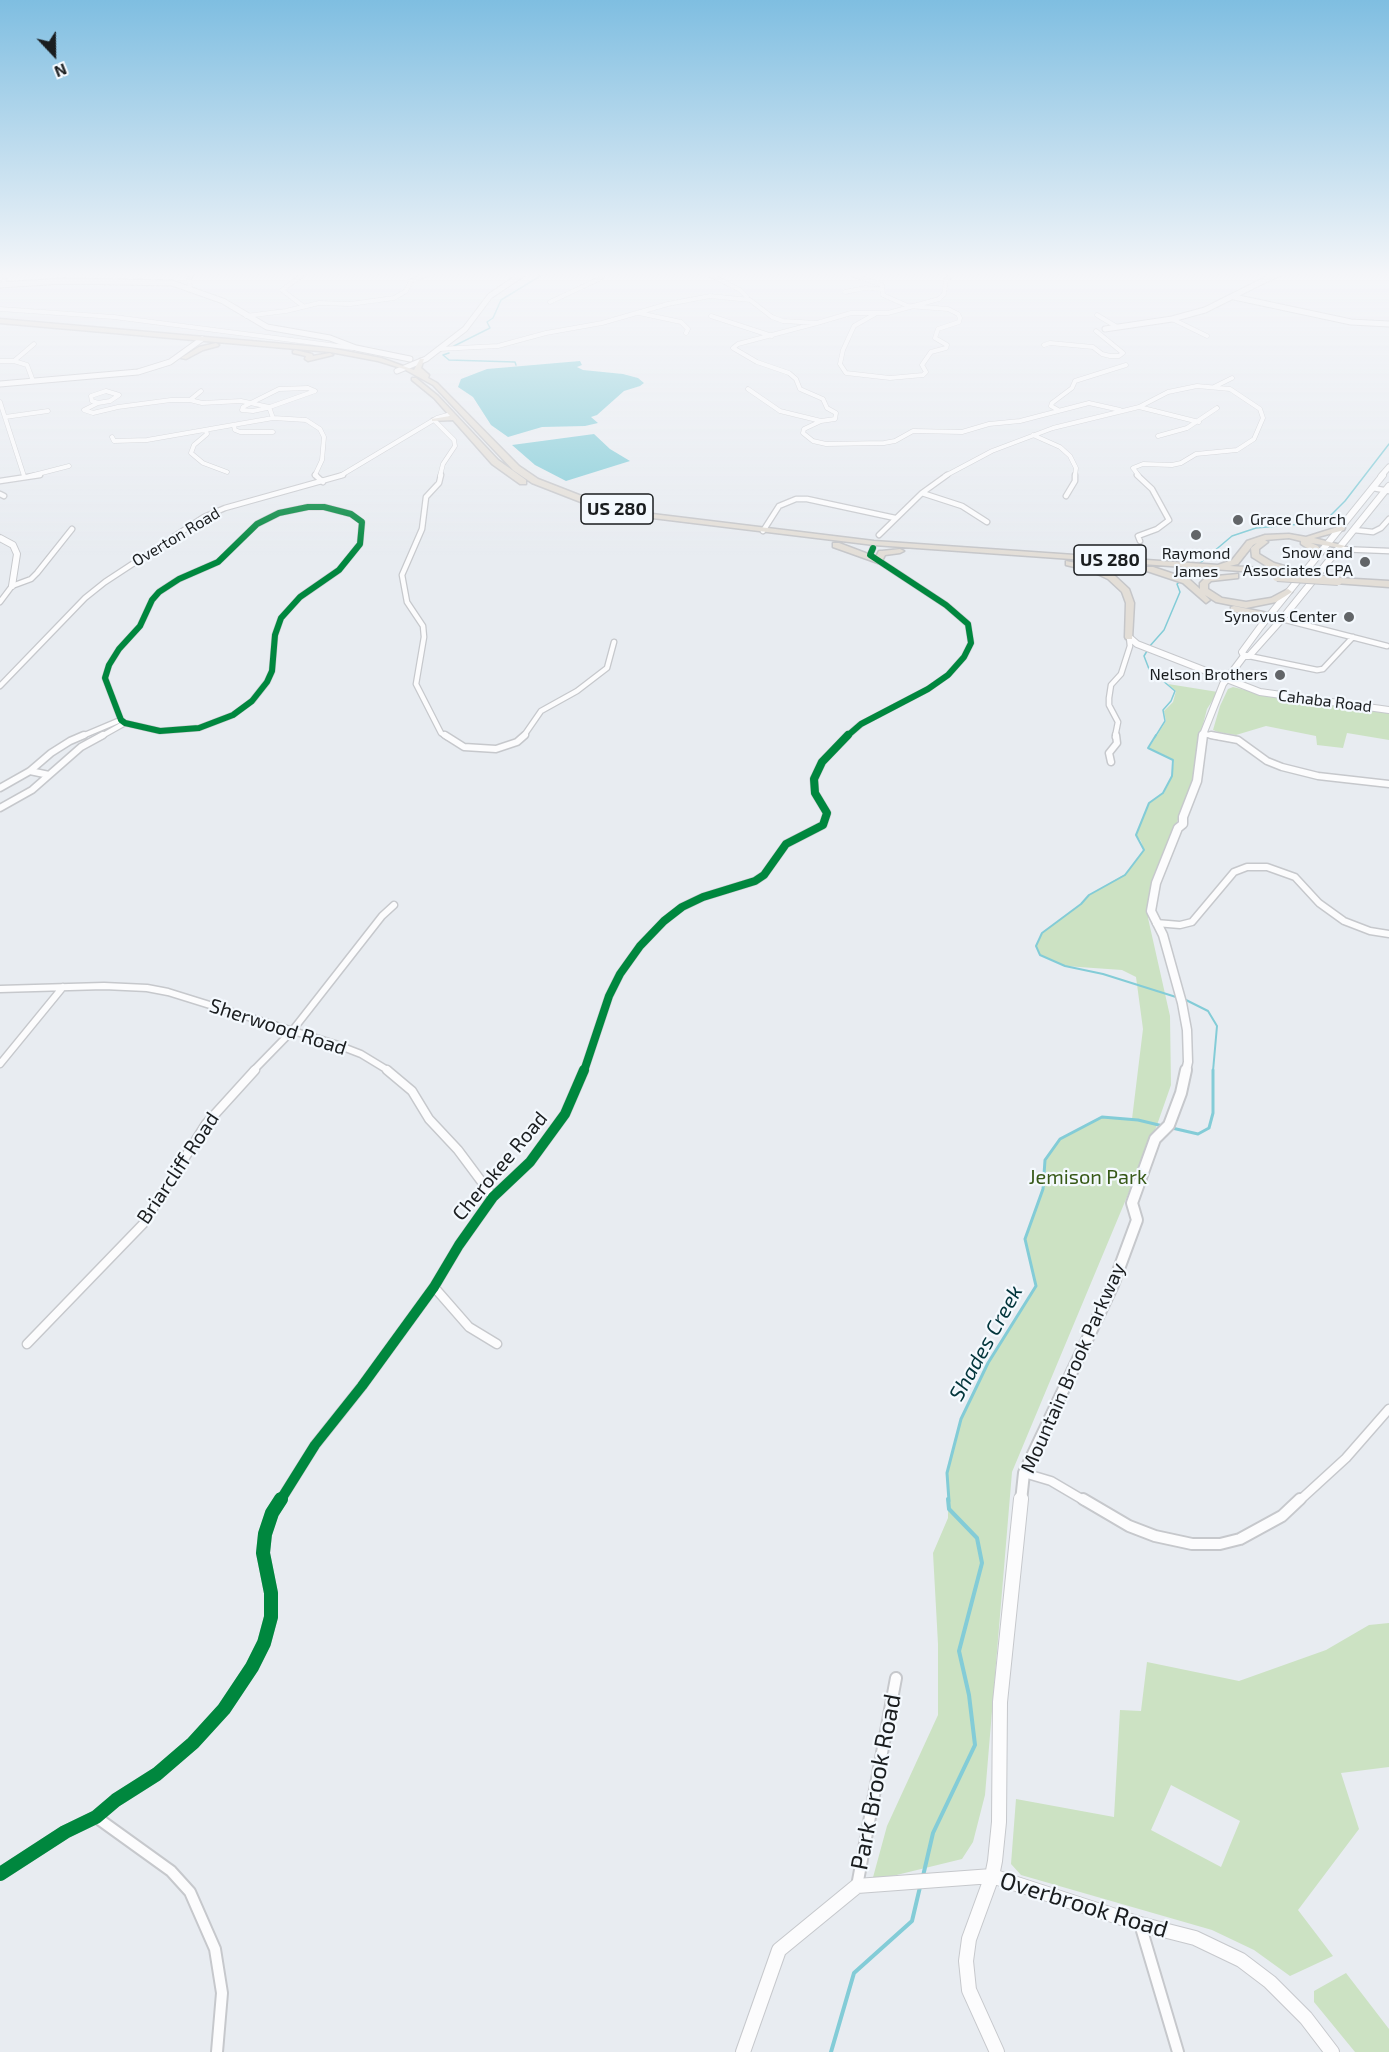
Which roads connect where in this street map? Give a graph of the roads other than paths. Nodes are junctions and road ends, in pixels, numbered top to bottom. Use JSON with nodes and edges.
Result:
{"nodes":[{"id":1,"x":29,"y":369,"type":"edge"},
{"id":2,"x":152,"y":369,"type":"edge"},
{"id":3,"x":160,"y":369,"type":"edge"},
{"id":4,"x":391,"y":369,"type":"edge"},
{"id":5,"x":404,"y":369,"type":"edge"},
{"id":6,"x":407,"y":369,"type":"edge"},
{"id":7,"x":417,"y":369,"type":"edge"},
{"id":8,"x":777,"y":369,"type":"edge"},
{"id":9,"x":842,"y":369,"type":"edge"},
{"id":10,"x":924,"y":369,"type":"edge"},
{"id":11,"x":1114,"y":369,"type":"edge"},
{"id":12,"x":397,"y":371,"type":"junction"},
{"id":13,"x":80,"y":376,"type":"junction"},
{"id":14,"x":1232,"y":378,"type":"dead end"},
{"id":15,"x":33,"y":381,"type":"junction"},
{"id":16,"x":0,"y":384,"type":"edge"},
{"id":17,"x":1214,"y":387,"type":"junction"},
{"id":18,"x":748,"y":389,"type":"dead end"},
{"id":19,"x":201,"y":391,"type":"dead end"},
{"id":20,"x":429,"y":391,"type":"junction"},
{"id":21,"x":447,"y":395,"type":"junction"},
{"id":22,"x":190,"y":400,"type":"junction"},
{"id":23,"x":0,"y":402,"type":"edge"},
{"id":24,"x":98,"y":403,"type":"junction"},
{"id":25,"x":253,"y":403,"type":"junction"},
{"id":26,"x":269,"y":407,"type":"junction"},
{"id":27,"x":1139,"y":407,"type":"junction"},
{"id":28,"x":1217,"y":408,"type":"dead end"},
{"id":29,"x":1058,"y":410,"type":"junction"},
{"id":30,"x":48,"y":411,"type":"dead end"},
{"id":31,"x":1120,"y":411,"type":"junction"},
{"id":32,"x":5,"y":417,"type":"junction"},
{"id":33,"x":273,"y":418,"type":"junction"},
{"id":34,"x":457,"y":418,"type":"junction"},
{"id":35,"x":436,"y":419,"type":"junction"},
{"id":36,"x":821,"y":421,"type":"junction"},
{"id":37,"x":1199,"y":422,"type":"junction"},
{"id":38,"x":234,"y":426,"type":"junction"},
{"id":39,"x":206,"y":430,"type":"junction"},
{"id":40,"x":273,"y":432,"type":"dead end"},
{"id":41,"x":1033,"y":435,"type":"junction"},
{"id":42,"x":1158,"y":436,"type":"dead end"},
{"id":43,"x":112,"y":437,"type":"dead end"},
{"id":44,"x":69,"y":466,"type":"dead end"},
{"id":45,"x":1389,"y":467,"type":"edge"},
{"id":46,"x":516,"y":468,"type":"junction"},
{"id":47,"x":226,"y":472,"type":"dead end"},
{"id":48,"x":24,"y":476,"type":"junction"},
{"id":49,"x":0,"y":481,"type":"edge"},
{"id":50,"x":323,"y":482,"type":"junction"},
{"id":51,"x":1373,"y":488,"type":"junction"},
{"id":52,"x":1388,"y":489,"type":"edge"},
{"id":53,"x":921,"y":493,"type":"junction"},
{"id":54,"x":1066,"y":496,"type":"dead end"},
{"id":55,"x":895,"y":518,"type":"junction"},
{"id":56,"x":1389,"y":519,"type":"edge"},
{"id":57,"x":987,"y":522,"type":"dead end"},
{"id":58,"x":1341,"y":528,"type":"junction"},
{"id":59,"x":72,"y":529,"type":"dead end"},
{"id":60,"x":1354,"y":530,"type":"junction"},
{"id":61,"x":763,"y":531,"type":"junction"},
{"id":62,"x":879,"y":535,"type":"junction"},
{"id":63,"x":0,"y":538,"type":"edge"},
{"id":64,"x":1302,"y":540,"type":"junction"},
{"id":65,"x":851,"y":541,"type":"junction"},
{"id":66,"x":1140,"y":541,"type":"dead end"},
{"id":67,"x":835,"y":545,"type":"junction"},
{"id":68,"x":1328,"y":545,"type":"junction"},
{"id":69,"x":1252,"y":546,"type":"junction"},
{"id":70,"x":924,"y":547,"type":"junction"},
{"id":71,"x":873,"y":548,"type":"junction"},
{"id":72,"x":1340,"y":548,"type":"junction"},
{"id":73,"x":900,"y":551,"type":"junction"},
{"id":74,"x":985,"y":551,"type":"junction"},
{"id":75,"x":1389,"y":551,"type":"edge"},
{"id":76,"x":1319,"y":554,"type":"junction"},
{"id":77,"x":878,"y":561,"type":"junction"},
{"id":78,"x":1056,"y":561,"type":"junction"},
{"id":79,"x":1183,"y":565,"type":"junction"},
{"id":80,"x":1145,"y":568,"type":"junction"},
{"id":81,"x":1280,"y":574,"type":"junction"},
{"id":82,"x":1256,"y":575,"type":"junction"},
{"id":83,"x":1340,"y":577,"type":"junction"},
{"id":84,"x":1389,"y":578,"type":"edge"},
{"id":85,"x":1389,"y":584,"type":"edge"},
{"id":86,"x":12,"y":586,"type":"junction"},
{"id":87,"x":1288,"y":592,"type":"junction"},
{"id":88,"x":0,"y":602,"type":"edge"},
{"id":89,"x":1234,"y":604,"type":"junction"},
{"id":90,"x":1244,"y":612,"type":"junction"},
{"id":91,"x":1270,"y":616,"type":"junction"},
{"id":92,"x":1282,"y":619,"type":"junction"},
{"id":93,"x":1261,"y":626,"type":"junction"},
{"id":94,"x":1353,"y":637,"type":"junction"},
{"id":95,"x":1129,"y":638,"type":"junction"},
{"id":96,"x":614,"y":642,"type":"dead end"},
{"id":97,"x":1387,"y":646,"type":"dead end"},
{"id":98,"x":1246,"y":656,"type":"junction"},
{"id":99,"x":1233,"y":670,"type":"junction"},
{"id":100,"x":1227,"y":679,"type":"junction"},
{"id":101,"x":0,"y":686,"type":"edge"},
{"id":102,"x":1246,"y":687,"type":"junction"},
{"id":103,"x":1389,"y":710,"type":"edge"},
{"id":104,"x":123,"y":721,"type":"junction"},
{"id":105,"x":1204,"y":734,"type":"junction"},
{"id":106,"x":1112,"y":762,"type":"dead end"},
{"id":107,"x":30,"y":771,"type":"junction"},
{"id":108,"x":50,"y":775,"type":"junction"},
{"id":109,"x":1389,"y":784,"type":"edge"},
{"id":110,"x":0,"y":788,"type":"edge"},
{"id":111,"x":0,"y":808,"type":"edge"},
{"id":112,"x":394,"y":905,"type":"dead end"},
{"id":113,"x":1156,"y":923,"type":"junction"},
{"id":114,"x":1389,"y":934,"type":"edge"},
{"id":115,"x":63,"y":987,"type":"junction"},
{"id":116,"x":0,"y":989,"type":"edge"},
{"id":117,"x":292,"y":1031,"type":"junction"},
{"id":118,"x":0,"y":1064,"type":"edge"},
{"id":119,"x":493,"y":1197,"type":"junction"},
{"id":120,"x":434,"y":1287,"type":"junction"},
{"id":121,"x":27,"y":1344,"type":"dead end"},
{"id":122,"x":497,"y":1344,"type":"dead end"},
{"id":123,"x":1389,"y":1409,"type":"edge"},
{"id":124,"x":1024,"y":1473,"type":"junction"},
{"id":125,"x":896,"y":1678,"type":"dead end"},
{"id":126,"x":96,"y":1817,"type":"junction"},
{"id":127,"x":0,"y":1874,"type":"edge"},
{"id":128,"x":992,"y":1876,"type":"junction"},
{"id":129,"x":856,"y":1886,"type":"junction"},
{"id":130,"x":1140,"y":1924,"type":"junction"},
{"id":131,"x":217,"y":2052,"type":"edge"},
{"id":132,"x":744,"y":2052,"type":"edge"},
{"id":133,"x":998,"y":2052,"type":"edge"},
{"id":134,"x":1178,"y":2052,"type":"edge"},
{"id":135,"x":1332,"y":2052,"type":"edge"}],
"edges":[{"from":1,"to":15,"type":"street"},
{"from":2,"to":13,"type":"main road"},
{"from":3,"to":13,"type":"main road"},
{"from":4,"to":12,"type":"highway","number":"US 280"},
{"from":5,"to":12,"type":"main road"},
{"from":6,"to":21,"type":"highway","number":"US 280"},
{"from":7,"to":21,"type":"highway"},
{"from":8,"to":36,"type":"street"},
{"from":9,"to":10,"type":"street"},
{"from":11,"to":29,"type":"street"},
{"from":12,"to":20,"type":"highway","number":"US 280"},
{"from":13,"to":15,"type":"main road"},
{"from":14,"to":17,"type":"street"},
{"from":15,"to":16,"type":"main road"},
{"from":17,"to":27,"type":"street"},
{"from":17,"to":66,"type":"street"},
{"from":18,"to":36,"type":"street"},
{"from":19,"to":22,"type":"street"},
{"from":20,"to":34,"type":"highway","number":"US 280"},
{"from":20,"to":35,"type":"highway"},
{"from":21,"to":46,"type":"highway","number":"US 280"},
{"from":22,"to":24,"type":"street"},
{"from":22,"to":25,"type":"street"},
{"from":23,"to":32,"type":"street"},
{"from":24,"to":24,"type":"street"},
{"from":25,"to":26,"type":"street"},
{"from":25,"to":26,"type":"street"},
{"from":25,"to":26,"type":"street"},
{"from":26,"to":33,"type":"street"},
{"from":27,"to":31,"type":"street"},
{"from":27,"to":37,"type":"street"},
{"from":28,"to":37,"type":"street"},
{"from":29,"to":31,"type":"street"},
{"from":29,"to":36,"type":"street"},
{"from":30,"to":32,"type":"street"},
{"from":31,"to":41,"type":"street"},
{"from":32,"to":48,"type":"street"},
{"from":33,"to":38,"type":"street"},
{"from":33,"to":50,"type":"street"},
{"from":34,"to":35,"type":"highway"},
{"from":34,"to":46,"type":"highway"},
{"from":34,"to":67,"type":"highway","number":"US 280"},
{"from":35,"to":50,"type":"street","name":"Overton Road"},
{"from":35,"to":96,"type":"street"},
{"from":37,"to":42,"type":"street"},
{"from":38,"to":39,"type":"street"},
{"from":38,"to":40,"type":"street"},
{"from":39,"to":43,"type":"street"},
{"from":39,"to":47,"type":"street"},
{"from":41,"to":53,"type":"street"},
{"from":41,"to":54,"type":"street"},
{"from":44,"to":48,"type":"street"},
{"from":45,"to":51,"type":"main road"},
{"from":46,"to":61,"type":"highway","number":"US 280"},
{"from":48,"to":49,"type":"street"},
{"from":50,"to":101,"type":"street","name":"Overton Road"},
{"from":51,"to":52,"type":"street"},
{"from":51,"to":58,"type":"main road"},
{"from":52,"to":60,"type":"main road"},
{"from":53,"to":55,"type":"street"},
{"from":53,"to":57,"type":"street"},
{"from":55,"to":61,"type":"street"},
{"from":55,"to":62,"type":"street"},
{"from":56,"to":60,"type":"street"},
{"from":58,"to":64,"type":"highway"},
{"from":58,"to":68,"type":"main road"},
{"from":59,"to":86,"type":"street"},
{"from":60,"to":72,"type":"main road"},
{"from":61,"to":65,"type":"highway","number":"US 280"},
{"from":62,"to":65,"type":"highway"},
{"from":62,"to":70,"type":"highway"},
{"from":63,"to":86,"type":"main road"},
{"from":64,"to":68,"type":"highway"},
{"from":64,"to":69,"type":"highway"},
{"from":64,"to":76,"type":"highway"},
{"from":65,"to":70,"type":"highway","number":"US 280"},
{"from":67,"to":71,"type":"highway","number":"US 280"},
{"from":67,"to":77,"type":"highway"},
{"from":68,"to":72,"type":"highway"},
{"from":68,"to":76,"type":"main road"},
{"from":69,"to":79,"type":"highway"},
{"from":69,"to":83,"type":"highway"},
{"from":70,"to":74,"type":"highway","number":"US 280"},
{"from":71,"to":73,"type":"highway","number":"US 280"},
{"from":71,"to":74,"type":"highway"},
{"from":71,"to":77,"type":"street"},
{"from":72,"to":75,"type":"street"},
{"from":72,"to":92,"type":"main road"},
{"from":73,"to":77,"type":"highway"},
{"from":73,"to":78,"type":"highway","number":"US 280"},
{"from":74,"to":79,"type":"highway","number":"US 280"},
{"from":76,"to":87,"type":"main road"},
{"from":77,"to":119,"type":"street","name":"Cherokee Road"},
{"from":78,"to":80,"type":"highway","number":"US 280"},
{"from":78,"to":95,"type":"highway"},
{"from":79,"to":81,"type":"highway","number":"US 280"},
{"from":80,"to":82,"type":"highway","number":"US 280"},
{"from":80,"to":90,"type":"highway"},
{"from":81,"to":82,"type":"highway","number":"US 280"},
{"from":81,"to":83,"type":"highway","number":"US 280","bridge":true},
{"from":82,"to":89,"type":"highway"},
{"from":83,"to":84,"type":"highway","number":"US 280"},
{"from":83,"to":85,"type":"highway","number":"US 280"},
{"from":86,"to":88,"type":"street"},
{"from":87,"to":89,"type":"highway"},
{"from":87,"to":91,"type":"main road"},
{"from":89,"to":91,"type":"highway"},
{"from":90,"to":91,"type":"highway"},
{"from":90,"to":93,"type":"highway"},
{"from":91,"to":92,"type":"highway"},
{"from":91,"to":93,"type":"main road"},
{"from":92,"to":94,"type":"street"},
{"from":92,"to":98,"type":"main road"},
{"from":93,"to":98,"type":"main road"},
{"from":94,"to":97,"type":"street"},
{"from":94,"to":98,"type":"street"},
{"from":95,"to":100,"type":"main road","name":"Cahaba Road"},
{"from":95,"to":106,"type":"street"},
{"from":98,"to":99,"type":"main road","name":"Mountain Brook Parkway"},
{"from":99,"to":100,"type":"main road","name":"Mountain Brook Parkway"},
{"from":99,"to":102,"type":"main road"},
{"from":100,"to":102,"type":"main road","name":"Cahaba Road"},
{"from":100,"to":105,"type":"main road","name":"Mountain Brook Parkway"},
{"from":102,"to":103,"type":"main road","name":"Cahaba Road"},
{"from":104,"to":104,"type":"street"},
{"from":104,"to":107,"type":"street"},
{"from":104,"to":108,"type":"street"},
{"from":105,"to":109,"type":"street"},
{"from":105,"to":113,"type":"main road","name":"Mountain Brook Parkway"},
{"from":107,"to":108,"type":"street"},
{"from":107,"to":110,"type":"street"},
{"from":108,"to":111,"type":"street"},
{"from":112,"to":117,"type":"street","name":"Briarcliff Road"},
{"from":113,"to":114,"type":"street"},
{"from":113,"to":124,"type":"main road","name":"Mountain Brook Parkway"},
{"from":115,"to":116,"type":"street","name":"Sherwood Road"},
{"from":115,"to":117,"type":"street","name":"Sherwood Road"},
{"from":115,"to":118,"type":"street"},
{"from":117,"to":119,"type":"street","name":"Sherwood Road"},
{"from":117,"to":121,"type":"street","name":"Briarcliff Road"},
{"from":119,"to":120,"type":"street","name":"Cherokee Road"},
{"from":120,"to":122,"type":"street"},
{"from":120,"to":126,"type":"street","name":"Cherokee Road"},
{"from":123,"to":124,"type":"street"},
{"from":124,"to":128,"type":"main road","name":"Mountain Brook Parkway"},
{"from":125,"to":129,"type":"street","name":"Park Brook Road"},
{"from":126,"to":127,"type":"street","name":"Cherokee Road"},
{"from":126,"to":131,"type":"street"},
{"from":128,"to":129,"type":"main road","name":"Overbrook Road"},
{"from":128,"to":130,"type":"main road","name":"Overbrook Road"},
{"from":128,"to":133,"type":"main road","name":"Mountain Brook Parkway"},
{"from":129,"to":132,"type":"main road"},
{"from":130,"to":134,"type":"street"},
{"from":130,"to":135,"type":"main road","name":"Overbrook Road"}]}
